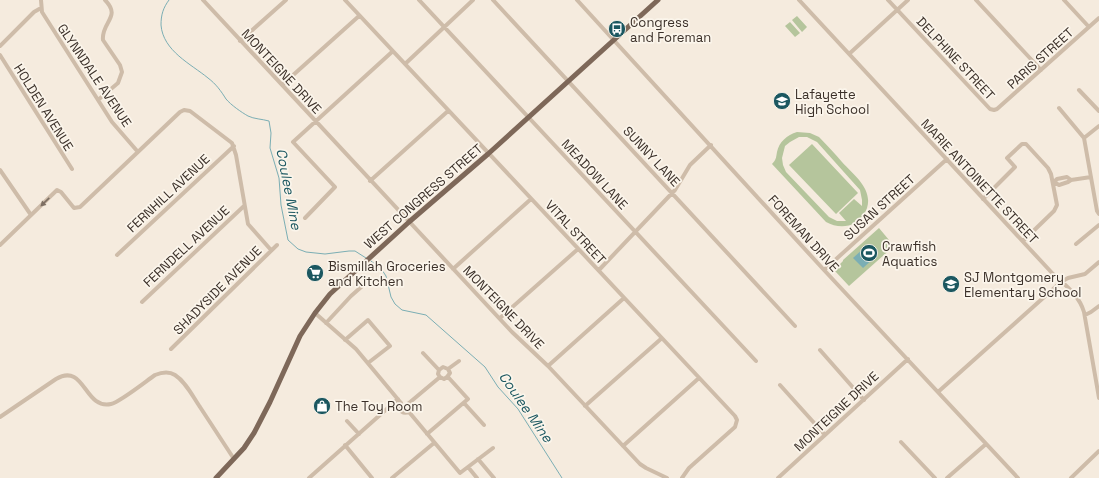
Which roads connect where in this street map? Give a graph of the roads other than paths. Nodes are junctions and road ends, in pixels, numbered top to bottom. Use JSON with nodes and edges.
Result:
{"nodes":[{"id":1,"x":41,"y":0,"type":"edge"},
{"id":2,"x":105,"y":0,"type":"edge"},
{"id":3,"x":202,"y":0,"type":"edge"},
{"id":4,"x":286,"y":0,"type":"edge"},
{"id":5,"x":344,"y":0,"type":"edge"},
{"id":6,"x":419,"y":0,"type":"edge"},
{"id":7,"x":473,"y":0,"type":"edge"},
{"id":8,"x":493,"y":0,"type":"edge"},
{"id":9,"x":577,"y":0,"type":"edge"},
{"id":10,"x":658,"y":0,"type":"edge"},
{"id":11,"x":799,"y":0,"type":"edge"},
{"id":12,"x":888,"y":0,"type":"edge"},
{"id":13,"x":908,"y":0,"type":"edge"},
{"id":14,"x":976,"y":0,"type":"edge"},
{"id":15,"x":1064,"y":0,"type":"edge"},
{"id":16,"x":41,"y":8,"type":"junction"},
{"id":17,"x":897,"y":10,"type":"junction"},
{"id":18,"x":359,"y":16,"type":"junction"},
{"id":19,"x":1099,"y":18,"type":"edge"},
{"id":20,"x":444,"y":27,"type":"junction"},
{"id":21,"x":1089,"y":27,"type":"junction"},
{"id":22,"x":613,"y":40,"type":"junction"},
{"id":23,"x":240,"y":41,"type":"junction"},
{"id":24,"x":0,"y":46,"type":"edge"},
{"id":25,"x":393,"y":51,"type":"junction"},
{"id":26,"x":849,"y":54,"type":"junction"},
{"id":27,"x":0,"y":55,"type":"edge"},
{"id":28,"x":405,"y":64,"type":"junction"},
{"id":29,"x":1041,"y":70,"type":"junction"},
{"id":30,"x":569,"y":81,"type":"junction"},
{"id":31,"x":282,"y":85,"type":"junction"},
{"id":32,"x":1079,"y":90,"type":"dead end"},
{"id":33,"x":98,"y":100,"type":"junction"},
{"id":34,"x":1059,"y":108,"type":"dead end"},
{"id":35,"x":448,"y":110,"type":"junction"},
{"id":36,"x":994,"y":110,"type":"joint"},
{"id":37,"x":1099,"y":111,"type":"edge"},
{"id":38,"x":528,"y":118,"type":"junction"},
{"id":39,"x":316,"y":121,"type":"junction"},
{"id":40,"x":1099,"y":126,"type":"edge"},
{"id":41,"x":1084,"y":138,"type":"junction"},
{"id":42,"x":711,"y":145,"type":"junction"},
{"id":43,"x":234,"y":146,"type":"junction"},
{"id":44,"x":138,"y":152,"type":"junction"},
{"id":45,"x":488,"y":154,"type":"junction"},
{"id":46,"x":947,"y":160,"type":"junction"},
{"id":47,"x":72,"y":169,"type":"dead end"},
{"id":48,"x":0,"y":170,"type":"edge"},
{"id":49,"x":1091,"y":177,"type":"junction"},
{"id":50,"x":370,"y":181,"type":"junction"},
{"id":51,"x":1053,"y":182,"type":"junction"},
{"id":52,"x":673,"y":193,"type":"junction"},
{"id":53,"x":531,"y":199,"type":"junction"},
{"id":54,"x":983,"y":199,"type":"junction"},
{"id":55,"x":244,"y":206,"type":"junction"},
{"id":56,"x":1099,"y":214,"type":"edge"},
{"id":57,"x":31,"y":215,"type":"junction"},
{"id":58,"x":305,"y":218,"type":"dead end"},
{"id":59,"x":409,"y":222,"type":"junction"},
{"id":60,"x":1099,"y":225,"type":"edge"},
{"id":61,"x":636,"y":232,"type":"junction"},
{"id":62,"x":1023,"y":242,"type":"junction"},
{"id":63,"x":276,"y":244,"type":"dead end"},
{"id":64,"x":1076,"y":244,"type":"dead end"},
{"id":65,"x":0,"y":245,"type":"edge"},
{"id":66,"x":578,"y":249,"type":"junction"},
{"id":67,"x":271,"y":250,"type":"junction"},
{"id":68,"x":117,"y":255,"type":"dead end"},
{"id":69,"x":1099,"y":262,"type":"edge"},
{"id":70,"x":454,"y":269,"type":"junction"},
{"id":71,"x":599,"y":270,"type":"junction"},
{"id":72,"x":824,"y":270,"type":"junction"},
{"id":73,"x":368,"y":281,"type":"dead end"},
{"id":74,"x":1061,"y":282,"type":"junction"},
{"id":75,"x":624,"y":298,"type":"junction"},
{"id":76,"x":142,"y":302,"type":"dead end"},
{"id":77,"x":1099,"y":306,"type":"edge"},
{"id":78,"x":315,"y":313,"type":"junction"},
{"id":79,"x":1085,"y":315,"type":"junction"},
{"id":80,"x":500,"y":318,"type":"junction"},
{"id":81,"x":326,"y":323,"type":"junction"},
{"id":82,"x":796,"y":326,"type":"dead end"},
{"id":83,"x":662,"y":338,"type":"junction"},
{"id":84,"x":346,"y":340,"type":"junction"},
{"id":85,"x":171,"y":349,"type":"dead end"},
{"id":86,"x":820,"y":350,"type":"dead end"},
{"id":87,"x":423,"y":353,"type":"dead end"},
{"id":88,"x":908,"y":359,"type":"junction"},
{"id":89,"x":459,"y":361,"type":"dead end"},
{"id":90,"x":756,"y":361,"type":"dead end"},
{"id":91,"x":368,"y":363,"type":"junction"},
{"id":92,"x":548,"y":366,"type":"junction"},
{"id":93,"x":448,"y":369,"type":"junction"},
{"id":94,"x":439,"y":370,"type":"junction"},
{"id":95,"x":440,"y":377,"type":"junction"},
{"id":96,"x":448,"y":377,"type":"junction"},
{"id":97,"x":700,"y":378,"type":"junction"},
{"id":98,"x":1097,"y":378,"type":"edge"},
{"id":99,"x":780,"y":385,"type":"dead end"},
{"id":100,"x":938,"y":392,"type":"junction"},
{"id":101,"x":1099,"y":398,"type":"edge"},
{"id":102,"x":398,"y":399,"type":"junction"},
{"id":103,"x":864,"y":400,"type":"junction"},
{"id":104,"x":401,"y":403,"type":"junction"},
{"id":105,"x":409,"y":403,"type":"junction"},
{"id":106,"x":464,"y":403,"type":"junction"},
{"id":107,"x":586,"y":406,"type":"junction"},
{"id":108,"x":408,"y":412,"type":"junction"},
{"id":109,"x":0,"y":417,"type":"edge"},
{"id":110,"x":347,"y":421,"type":"dead end"},
{"id":111,"x":484,"y":425,"type":"dead end"},
{"id":112,"x":359,"y":434,"type":"junction"},
{"id":113,"x":427,"y":434,"type":"junction"},
{"id":114,"x":825,"y":435,"type":"junction"},
{"id":115,"x":902,"y":442,"type":"dead end"},
{"id":116,"x":434,"y":443,"type":"junction"},
{"id":117,"x":986,"y":444,"type":"junction"},
{"id":118,"x":345,"y":446,"type":"junction"},
{"id":119,"x":623,"y":446,"type":"junction"},
{"id":120,"x":494,"y":448,"type":"dead end"},
{"id":121,"x":1099,"y":451,"type":"edge"},
{"id":122,"x":234,"y":459,"type":"junction"},
{"id":123,"x":478,"y":459,"type":"junction"},
{"id":124,"x":468,"y":467,"type":"junction"},
{"id":125,"x":216,"y":478,"type":"edge"},
{"id":126,"x":310,"y":478,"type":"edge"},
{"id":127,"x":372,"y":478,"type":"edge"},
{"id":128,"x":392,"y":478,"type":"edge"},
{"id":129,"x":477,"y":478,"type":"edge"},
{"id":130,"x":494,"y":478,"type":"edge"},
{"id":131,"x":667,"y":478,"type":"edge"},
{"id":132,"x":682,"y":478,"type":"edge"},
{"id":133,"x":778,"y":478,"type":"edge"},
{"id":134,"x":934,"y":478,"type":"edge"},
{"id":135,"x":947,"y":478,"type":"edge"},
{"id":136,"x":1018,"y":478,"type":"edge"},
{"id":137,"x":1071,"y":478,"type":"edge"}],
"edges":[{"from":1,"to":16,"type":"street"},
{"from":2,"to":33,"type":"street"},
{"from":3,"to":23,"type":"street","name":"MONTEIGNE DRIVE"},
{"from":4,"to":23,"type":"street"},
{"from":5,"to":18,"type":"street","name":"VITAL STREET"},
{"from":6,"to":20,"type":"street","name":"MEADOW LANE"},
{"from":7,"to":20,"type":"street"},
{"from":8,"to":30,"type":"street","name":"SUNNY LANE"},
{"from":9,"to":22,"type":"street","name":"FOREMAN DRIVE"},
{"from":10,"to":22,"type":"main road","name":"WEST CONGRESS STREET"},
{"from":11,"to":26,"type":"street","name":"MARIE ANTOINETTE STREET"},
{"from":12,"to":17,"type":"street","name":"DELPHINE STREET"},
{"from":13,"to":17,"type":"street"},
{"from":14,"to":29,"type":"street"},
{"from":15,"to":21,"type":"street"},
{"from":16,"to":24,"type":"street"},
{"from":16,"to":33,"type":"street","name":"GLYNNDALE AVENUE"},
{"from":17,"to":26,"type":"street"},
{"from":17,"to":36,"type":"street","name":"DELPHINE STREET"},
{"from":18,"to":25,"type":"street","name":"VITAL STREET"},
{"from":18,"to":31,"type":"street"},
{"from":19,"to":21,"type":"street","name":"PARIS STREET"},
{"from":20,"to":28,"type":"street"},
{"from":20,"to":38,"type":"street","name":"MEADOW LANE"},
{"from":21,"to":29,"type":"street","name":"PARIS STREET"},
{"from":22,"to":30,"type":"main road","name":"WEST CONGRESS STREET"},
{"from":22,"to":42,"type":"street","name":"FOREMAN DRIVE"},
{"from":23,"to":31,"type":"street","name":"MONTEIGNE DRIVE"},
{"from":25,"to":28,"type":"street","name":"VITAL STREET"},
{"from":25,"to":39,"type":"street"},
{"from":26,"to":46,"type":"street","name":"MARIE ANTOINETTE STREET"},
{"from":27,"to":47,"type":"street","name":"HOLDEN AVENUE"},
{"from":28,"to":35,"type":"street","name":"VITAL STREET"},
{"from":29,"to":36,"type":"street","name":"PARIS STREET"},
{"from":30,"to":38,"type":"main road","name":"WEST CONGRESS STREET"},
{"from":30,"to":52,"type":"street","name":"SUNNY LANE"},
{"from":31,"to":39,"type":"street","name":"MONTEIGNE DRIVE"},
{"from":32,"to":37,"type":"street"},
{"from":33,"to":44,"type":"street","name":"GLYNNDALE AVENUE"},
{"from":34,"to":41,"type":"street"},
{"from":35,"to":45,"type":"street","name":"VITAL STREET"},
{"from":35,"to":50,"type":"street"},
{"from":38,"to":45,"type":"main road","name":"WEST CONGRESS STREET"},
{"from":38,"to":61,"type":"street","name":"MEADOW LANE"},
{"from":39,"to":50,"type":"street","name":"MONTEIGNE DRIVE"},
{"from":39,"to":58,"type":"street"},
{"from":40,"to":41,"type":"street"},
{"from":41,"to":49,"type":"street"},
{"from":42,"to":52,"type":"street"},
{"from":42,"to":72,"type":"street","name":"FOREMAN DRIVE"},
{"from":43,"to":44,"type":"street"},
{"from":43,"to":55,"type":"street"},
{"from":43,"to":68,"type":"street","name":"FERNHILL AVENUE"},
{"from":44,"to":57,"type":"street","one_way":true},
{"from":45,"to":53,"type":"street","name":"VITAL STREET"},
{"from":45,"to":59,"type":"main road","name":"WEST CONGRESS STREET"},
{"from":46,"to":54,"type":"street","name":"MARIE ANTOINETTE STREET"},
{"from":46,"to":72,"type":"street","name":"SUSAN STREET"},
{"from":48,"to":57,"type":"street"},
{"from":49,"to":51,"type":"street"},
{"from":49,"to":56,"type":"street"},
{"from":50,"to":59,"type":"street","name":"MONTEIGNE DRIVE"},
{"from":51,"to":54,"type":"street"},
{"from":51,"to":62,"type":"street"},
{"from":52,"to":61,"type":"street"},
{"from":52,"to":82,"type":"street","name":"SUNNY LANE"},
{"from":53,"to":66,"type":"street","name":"VITAL STREET"},
{"from":53,"to":70,"type":"street"},
{"from":54,"to":62,"type":"street","name":"MARIE ANTOINETTE STREET"},
{"from":55,"to":67,"type":"street"},
{"from":55,"to":76,"type":"street","name":"FERNDELL AVENUE"},
{"from":57,"to":65,"type":"street"},
{"from":59,"to":70,"type":"street","name":"MONTEIGNE DRIVE"},
{"from":59,"to":78,"type":"main road","name":"WEST CONGRESS STREET"},
{"from":60,"to":64,"type":"street"},
{"from":61,"to":71,"type":"street"},
{"from":61,"to":90,"type":"street","name":"MEADOW LANE"},
{"from":62,"to":74,"type":"street","name":"MARIE ANTOINETTE STREET"},
{"from":63,"to":67,"type":"street","name":"SHADYSIDE AVENUE"},
{"from":66,"to":71,"type":"street","name":"VITAL STREET"},
{"from":66,"to":80,"type":"street"},
{"from":67,"to":85,"type":"street","name":"SHADYSIDE AVENUE"},
{"from":69,"to":74,"type":"street"},
{"from":70,"to":80,"type":"street","name":"MONTEIGNE DRIVE"},
{"from":71,"to":75,"type":"street","name":"VITAL STREET"},
{"from":72,"to":88,"type":"street","name":"FOREMAN DRIVE"},
{"from":73,"to":81,"type":"street"},
{"from":74,"to":79,"type":"street","name":"MARIE ANTOINETTE STREET"},
{"from":74,"to":100,"type":"street"},
{"from":75,"to":83,"type":"street","name":"VITAL STREET"},
{"from":75,"to":92,"type":"street"},
{"from":77,"to":79,"type":"street"},
{"from":78,"to":81,"type":"street"},
{"from":78,"to":122,"type":"main road","name":"WEST CONGRESS STREET"},
{"from":79,"to":98,"type":"street","name":"MARIE ANTOINETTE STREET"},
{"from":80,"to":92,"type":"street","name":"MONTEIGNE DRIVE"},
{"from":81,"to":84,"type":"street"},
{"from":83,"to":97,"type":"street","name":"VITAL STREET"},
{"from":83,"to":107,"type":"street"},
{"from":84,"to":91,"type":"street"},
{"from":84,"to":91,"type":"street"},
{"from":86,"to":103,"type":"street"},
{"from":87,"to":94,"type":"street"},
{"from":88,"to":100,"type":"street","name":"FOREMAN DRIVE"},
{"from":88,"to":103,"type":"street","name":"MONTEIGNE DRIVE"},
{"from":89,"to":93,"type":"street"},
{"from":91,"to":102,"type":"street"},
{"from":92,"to":107,"type":"street","name":"MONTEIGNE DRIVE"},
{"from":93,"to":94,"type":"street"},
{"from":93,"to":96,"type":"street"},
{"from":94,"to":95,"type":"street"},
{"from":95,"to":96,"type":"street"},
{"from":95,"to":105,"type":"street"},
{"from":96,"to":106,"type":"street"},
{"from":97,"to":119,"type":"street"},
{"from":97,"to":132,"type":"street","name":"VITAL STREET"},
{"from":98,"to":101,"type":"street","name":"MARIE ANTOINETTE STREET"},
{"from":99,"to":114,"type":"street"},
{"from":100,"to":117,"type":"street","name":"FOREMAN DRIVE"},
{"from":102,"to":104,"type":"street"},
{"from":102,"to":112,"type":"street"},
{"from":103,"to":114,"type":"street","name":"MONTEIGNE DRIVE"},
{"from":104,"to":105,"type":"street"},
{"from":104,"to":108,"type":"street"},
{"from":105,"to":108,"type":"street"},
{"from":106,"to":111,"type":"street"},
{"from":106,"to":113,"type":"street"},
{"from":107,"to":119,"type":"street","name":"MONTEIGNE DRIVE"},
{"from":108,"to":113,"type":"street"},
{"from":109,"to":122,"type":"street"},
{"from":110,"to":112,"type":"street"},
{"from":112,"to":118,"type":"street"},
{"from":113,"to":116,"type":"street"},
{"from":114,"to":133,"type":"street","name":"MONTEIGNE DRIVE"},
{"from":115,"to":134,"type":"street"},
{"from":116,"to":124,"type":"street"},
{"from":116,"to":128,"type":"street"},
{"from":117,"to":135,"type":"street"},
{"from":117,"to":136,"type":"street","name":"FOREMAN DRIVE"},
{"from":118,"to":126,"type":"street"},
{"from":118,"to":127,"type":"street"},
{"from":119,"to":131,"type":"street","name":"MONTEIGNE DRIVE"},
{"from":120,"to":123,"type":"street"},
{"from":121,"to":137,"type":"street"},
{"from":122,"to":125,"type":"main road","name":"WEST CONGRESS STREET"},
{"from":123,"to":124,"type":"street"},
{"from":123,"to":130,"type":"street"},
{"from":124,"to":129,"type":"street"}]}
